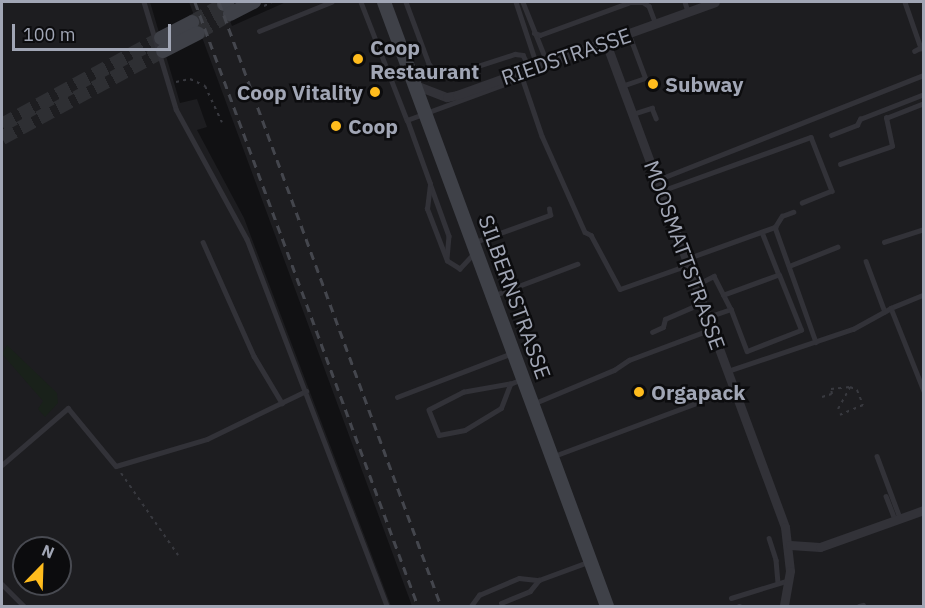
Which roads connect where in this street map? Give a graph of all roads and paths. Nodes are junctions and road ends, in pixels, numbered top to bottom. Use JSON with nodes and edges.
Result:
{"nodes":[{"id":1,"x":144,"y":2,"type":"edge"},
{"id":2,"x":254,"y":2,"type":"edge"},
{"id":3,"x":331,"y":2,"type":"edge"},
{"id":4,"x":361,"y":2,"type":"edge"},
{"id":5,"x":384,"y":2,"type":"edge"},
{"id":6,"x":406,"y":2,"type":"edge"},
{"id":7,"x":516,"y":2,"type":"edge"},
{"id":8,"x":523,"y":2,"type":"edge"},
{"id":9,"x":643,"y":2,"type":"edge"},
{"id":10,"x":715,"y":2,"type":"edge"},
{"id":11,"x":905,"y":2,"type":"edge"},
{"id":12,"x":228,"y":6,"type":"tunnel mouth"},
{"id":13,"x":687,"y":6,"type":"edge"},
{"id":14,"x":630,"y":8,"type":"dead end"},
{"id":15,"x":656,"y":24,"type":"junction"},
{"id":16,"x":195,"y":27,"type":"tunnel mouth"},
{"id":17,"x":258,"y":31,"type":"dead end"},
{"id":18,"x":534,"y":33,"type":"junction"},
{"id":19,"x":629,"y":34,"type":"junction"},
{"id":20,"x":606,"y":43,"type":"junction"},
{"id":21,"x":162,"y":45,"type":"tunnel mouth"},
{"id":22,"x":915,"y":51,"type":"dead end"},
{"id":23,"x":539,"y":68,"type":"junction"},
{"id":24,"x":522,"y":74,"type":"junction"},
{"id":25,"x":924,"y":75,"type":"edge"},
{"id":26,"x":168,"y":83,"type":"junction"},
{"id":27,"x":415,"y":85,"type":"junction"},
{"id":28,"x":622,"y":86,"type":"junction"},
{"id":29,"x":924,"y":94,"type":"edge"},
{"id":30,"x":924,"y":103,"type":"edge"},
{"id":31,"x":426,"y":113,"type":"junction"},
{"id":32,"x":633,"y":114,"type":"junction"},
{"id":33,"x":656,"y":118,"type":"dead end"},
{"id":34,"x":407,"y":120,"type":"junction"},
{"id":35,"x":222,"y":122,"type":"dead end"},
{"id":36,"x":831,"y":135,"type":"dead end"},
{"id":37,"x":840,"y":164,"type":"dead end"},
{"id":38,"x":657,"y":180,"type":"junction"},
{"id":39,"x":430,"y":184,"type":"junction"},
{"id":40,"x":661,"y":191,"type":"junction"},
{"id":41,"x":802,"y":203,"type":"dead end"},
{"id":42,"x":549,"y":209,"type":"dead end"},
{"id":43,"x":793,"y":212,"type":"dead end"},
{"id":44,"x":775,"y":227,"type":"junction"},
{"id":45,"x":924,"y":229,"type":"edge"},
{"id":46,"x":762,"y":232,"type":"junction"},
{"id":47,"x":203,"y":242,"type":"dead end"},
{"id":48,"x":884,"y":242,"type":"dead end"},
{"id":49,"x":474,"y":246,"type":"junction"},
{"id":50,"x":837,"y":248,"type":"dead end"},
{"id":51,"x":447,"y":261,"type":"junction"},
{"id":52,"x":866,"y":261,"type":"dead end"},
{"id":53,"x":687,"y":262,"type":"junction"},
{"id":54,"x":577,"y":264,"type":"dead end"},
{"id":55,"x":789,"y":266,"type":"junction"},
{"id":56,"x":779,"y":275,"type":"junction"},
{"id":57,"x":696,"y":285,"type":"junction"},
{"id":58,"x":724,"y":295,"type":"junction"},
{"id":59,"x":924,"y":295,"type":"edge"},
{"id":60,"x":492,"y":296,"type":"junction"},
{"id":61,"x":702,"y":303,"type":"junction"},
{"id":62,"x":891,"y":308,"type":"junction"},
{"id":63,"x":731,"y":309,"type":"junction"},
{"id":64,"x":885,"y":312,"type":"junction"},
{"id":65,"x":708,"y":317,"type":"junction"},
{"id":66,"x":712,"y":329,"type":"junction"},
{"id":67,"x":652,"y":332,"type":"dead end"},
{"id":68,"x":816,"y":342,"type":"junction"},
{"id":69,"x":512,"y":352,"type":"junction"},
{"id":70,"x":728,"y":371,"type":"junction"},
{"id":71,"x":516,"y":382,"type":"junction"},
{"id":72,"x":850,"y":387,"type":"junction"},
{"id":73,"x":734,"y":389,"type":"junction"},
{"id":74,"x":306,"y":391,"type":"junction"},
{"id":75,"x":924,"y":391,"type":"edge"},
{"id":76,"x":397,"y":397,"type":"dead end"},
{"id":77,"x":822,"y":397,"type":"dead end"},
{"id":78,"x":282,"y":403,"type":"junction"},
{"id":79,"x":532,"y":404,"type":"junction"},
{"id":80,"x":838,"y":409,"type":"dead end"},
{"id":81,"x":840,"y":415,"type":"dead end"},
{"id":82,"x":877,"y":456,"type":"dead end"},
{"id":83,"x":552,"y":457,"type":"junction"},
{"id":84,"x":2,"y":465,"type":"edge"},
{"id":85,"x":116,"y":466,"type":"junction"},
{"id":86,"x":886,"y":496,"type":"dead end"},
{"id":87,"x":924,"y":510,"type":"edge"},
{"id":88,"x":898,"y":519,"type":"junction"},
{"id":89,"x":769,"y":538,"type":"dead end"},
{"id":90,"x":790,"y":544,"type":"junction"},
{"id":91,"x":178,"y":555,"type":"dead end"},
{"id":92,"x":590,"y":561,"type":"junction"},
{"id":93,"x":539,"y":580,"type":"junction"},
{"id":94,"x":789,"y":580,"type":"junction"},
{"id":95,"x":778,"y":583,"type":"junction"},
{"id":96,"x":2,"y":584,"type":"edge"},
{"id":97,"x":730,"y":598,"type":"dead end"},
{"id":98,"x":501,"y":603,"type":"dead end"},
{"id":99,"x":24,"y":606,"type":"edge"},
{"id":100,"x":387,"y":606,"type":"edge"},
{"id":101,"x":471,"y":606,"type":"edge"},
{"id":102,"x":607,"y":606,"type":"edge"},
{"id":103,"x":784,"y":606,"type":"edge"}],
"edges":[{"from":1,"to":26,"type":"lane"},
{"from":2,"to":12,"type":"street"},
{"from":3,"to":17,"type":"lane"},
{"from":4,"to":34,"type":"lane"},
{"from":5,"to":27,"type":"street","name":"SILBERNSTRASSE"},
{"from":6,"to":23,"type":"lane"},
{"from":7,"to":23,"type":"lane"},
{"from":8,"to":18,"type":"lane"},
{"from":9,"to":14,"type":"lane"},
{"from":9,"to":15,"type":"lane"},
{"from":9,"to":18,"type":"lane"},
{"from":10,"to":13,"type":"street","name":"RIEDSTRASSE"},
{"from":11,"to":22,"type":"lane"},
{"from":13,"to":15,"type":"street","name":"RIEDSTRASSE"},
{"from":15,"to":19,"type":"street","name":"RIEDSTRASSE"},
{"from":16,"to":21,"type":"street"},
{"from":18,"to":23,"type":"lane"},
{"from":19,"to":20,"type":"street","name":"RIEDSTRASSE"},
{"from":19,"to":28,"type":"lane"},
{"from":20,"to":23,"type":"street","name":"RIEDSTRASSE"},
{"from":20,"to":28,"type":"street","name":"MOOSMATTSTRASSE"},
{"from":23,"to":24,"type":"street","name":"RIEDSTRASSE"},
{"from":24,"to":27,"type":"street","name":"RIEDSTRASSE"},
{"from":24,"to":31,"type":"lane"},
{"from":24,"to":53,"type":"lane"},
{"from":25,"to":38,"type":"lane"},
{"from":26,"to":35,"type":"path"},
{"from":26,"to":74,"type":"lane"},
{"from":27,"to":31,"type":"street","name":"SILBERNSTRASSE"},
{"from":28,"to":32,"type":"street","name":"MOOSMATTSTRASSE"},
{"from":29,"to":36,"type":"lane"},
{"from":30,"to":37,"type":"lane"},
{"from":31,"to":34,"type":"lane"},
{"from":31,"to":49,"type":"street","name":"SILBERNSTRASSE"},
{"from":32,"to":33,"type":"lane"},
{"from":32,"to":38,"type":"street","name":"MOOSMATTSTRASSE"},
{"from":34,"to":39,"type":"lane"},
{"from":38,"to":40,"type":"street","name":"MOOSMATTSTRASSE"},
{"from":39,"to":51,"type":"lane"},
{"from":39,"to":51,"type":"lane"},
{"from":40,"to":41,"type":"lane"},
{"from":40,"to":53,"type":"street","name":"MOOSMATTSTRASSE"},
{"from":42,"to":49,"type":"lane"},
{"from":43,"to":44,"type":"lane"},
{"from":44,"to":46,"type":"lane"},
{"from":44,"to":55,"type":"lane"},
{"from":45,"to":48,"type":"lane"},
{"from":46,"to":53,"type":"lane"},
{"from":46,"to":56,"type":"lane"},
{"from":47,"to":78,"type":"lane"},
{"from":49,"to":51,"type":"lane"},
{"from":49,"to":60,"type":"street","name":"SILBERNSTRASSE"},
{"from":50,"to":55,"type":"lane"},
{"from":52,"to":64,"type":"lane"},
{"from":53,"to":57,"type":"street","name":"MOOSMATTSTRASSE"},
{"from":54,"to":60,"type":"lane"},
{"from":55,"to":68,"type":"lane"},
{"from":56,"to":58,"type":"lane"},
{"from":56,"to":63,"type":"lane"},
{"from":57,"to":58,"type":"lane"},
{"from":57,"to":61,"type":"street","name":"MOOSMATTSTRASSE"},
{"from":58,"to":63,"type":"lane"},
{"from":59,"to":62,"type":"lane"},
{"from":60,"to":69,"type":"street","name":"SILBERNSTRASSE"},
{"from":61,"to":65,"type":"street","name":"MOOSMATTSTRASSE"},
{"from":61,"to":67,"type":"lane"},
{"from":62,"to":64,"type":"lane"},
{"from":62,"to":75,"type":"lane"},
{"from":63,"to":65,"type":"lane"},
{"from":64,"to":68,"type":"lane"},
{"from":65,"to":66,"type":"street","name":"MOOSMATTSTRASSE"},
{"from":66,"to":70,"type":"street","name":"MOOSMATTSTRASSE"},
{"from":66,"to":79,"type":"lane"},
{"from":68,"to":70,"type":"lane"},
{"from":69,"to":71,"type":"street","name":"SILBERNSTRASSE"},
{"from":69,"to":76,"type":"lane"},
{"from":70,"to":73,"type":"street","name":"MOOSMATTSTRASSE"},
{"from":71,"to":71,"type":"lane"},
{"from":71,"to":79,"type":"street","name":"SILBERNSTRASSE"},
{"from":72,"to":77,"type":"path"},
{"from":72,"to":80,"type":"path"},
{"from":72,"to":81,"type":"path"},
{"from":73,"to":83,"type":"lane"},
{"from":73,"to":90,"type":"street","name":"MOOSMATTSTRASSE"},
{"from":74,"to":78,"type":"lane"},
{"from":74,"to":100,"type":"lane"},
{"from":78,"to":85,"type":"lane"},
{"from":79,"to":83,"type":"street","name":"SILBERNSTRASSE"},
{"from":82,"to":88,"type":"lane"},
{"from":83,"to":92,"type":"street","name":"SILBERNSTRASSE"},
{"from":84,"to":85,"type":"lane"},
{"from":85,"to":91,"type":"path"},
{"from":86,"to":88,"type":"lane"},
{"from":87,"to":88,"type":"street"},
{"from":88,"to":90,"type":"street"},
{"from":89,"to":95,"type":"lane"},
{"from":90,"to":94,"type":"street","name":"MOOSMATTSTRASSE"},
{"from":92,"to":93,"type":"lane"},
{"from":92,"to":102,"type":"street","name":"SILBERNSTRASSE"},
{"from":93,"to":98,"type":"lane"},
{"from":93,"to":101,"type":"lane"},
{"from":94,"to":95,"type":"lane"},
{"from":94,"to":103,"type":"street","name":"MOOSMATTSTRASSE"},
{"from":95,"to":97,"type":"lane"},
{"from":96,"to":99,"type":"lane"}]}
